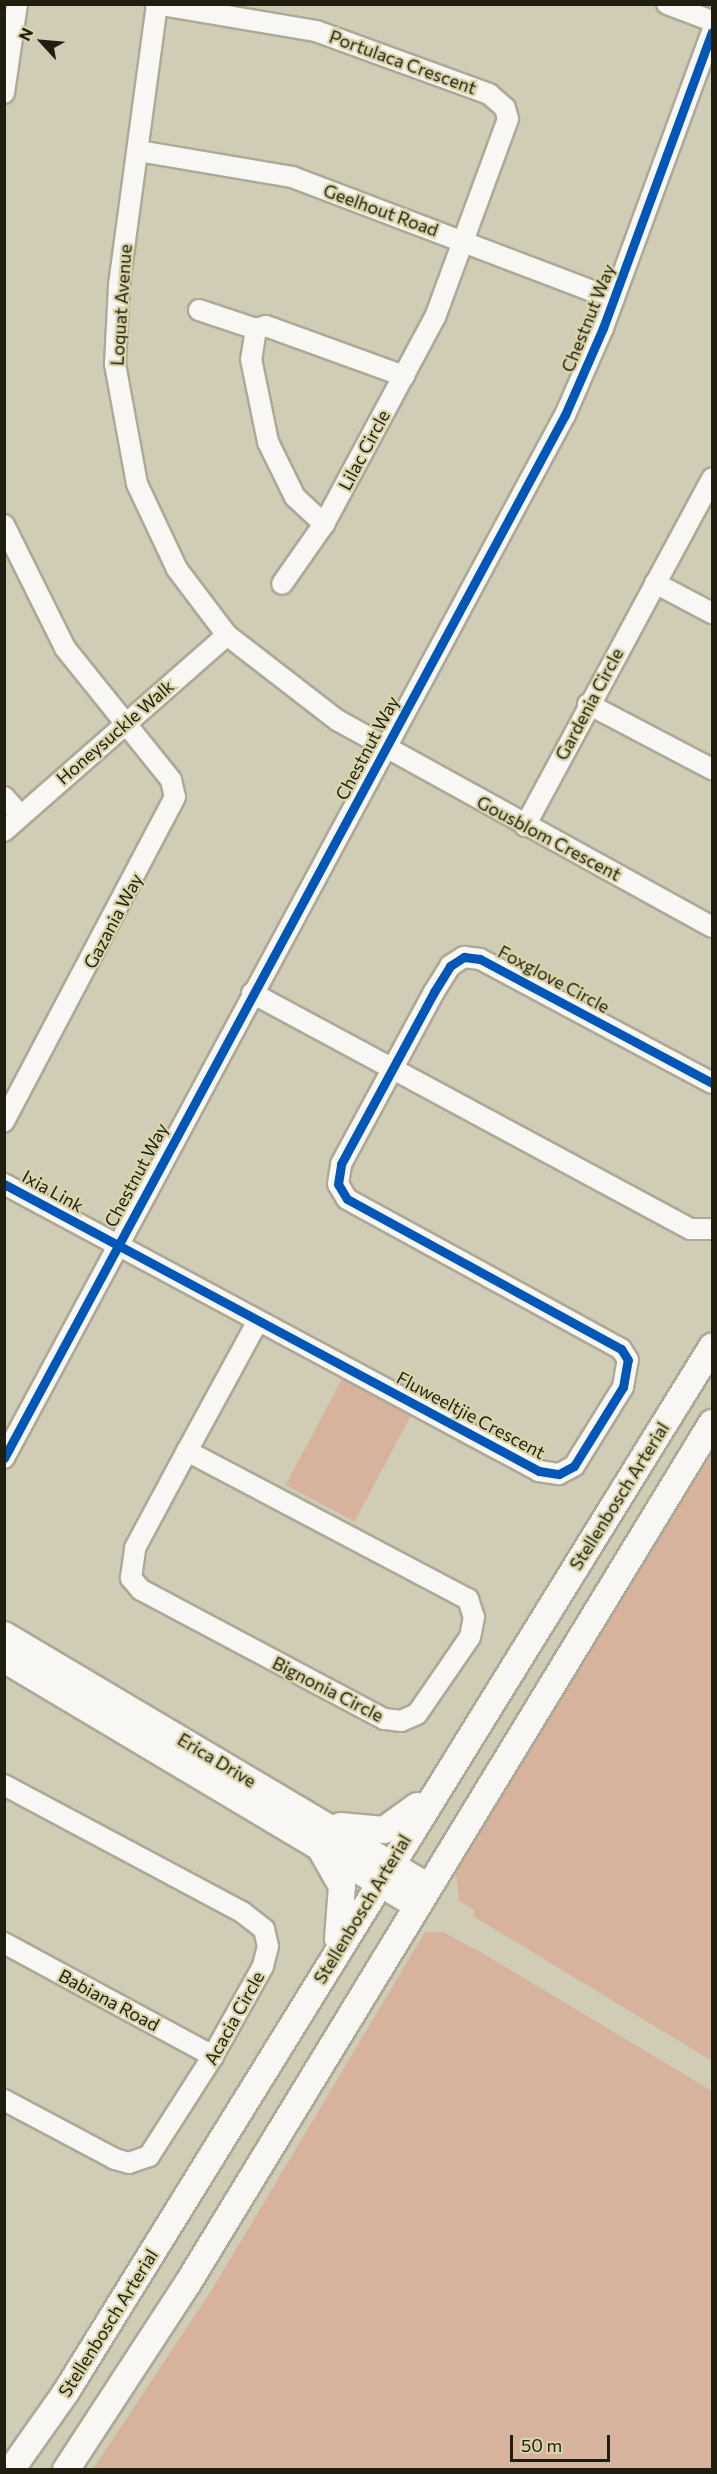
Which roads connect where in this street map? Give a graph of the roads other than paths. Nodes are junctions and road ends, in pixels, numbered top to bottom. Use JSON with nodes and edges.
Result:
{"nodes":[{"id":1,"x":17,"y":4,"type":"edge"},
{"id":2,"x":667,"y":4,"type":"edge"},
{"id":3,"x":157,"y":5,"type":"edge"},
{"id":4,"x":712,"y":21,"type":"edge"},
{"id":5,"x":712,"y":32,"type":"edge"},
{"id":6,"x":4,"y":93,"type":"edge"},
{"id":7,"x":139,"y":151,"type":"junction"},
{"id":8,"x":465,"y":242,"type":"junction"},
{"id":9,"x":614,"y":299,"type":"junction"},
{"id":10,"x":199,"y":310,"type":"dead end"},
{"id":11,"x":256,"y":329,"type":"junction"},
{"id":12,"x":404,"y":376,"type":"junction"},
{"id":13,"x":712,"y":478,"type":"edge"},
{"id":14,"x":324,"y":524,"type":"junction"},
{"id":15,"x":4,"y":525,"type":"edge"},
{"id":16,"x":655,"y":583,"type":"junction"},
{"id":17,"x":282,"y":584,"type":"dead end"},
{"id":18,"x":712,"y":613,"type":"edge"},
{"id":19,"x":227,"y":635,"type":"junction"},
{"id":20,"x":588,"y":704,"type":"junction"},
{"id":21,"x":123,"y":724,"type":"junction"},
{"id":22,"x":385,"y":749,"type":"junction"},
{"id":23,"x":712,"y":769,"type":"edge"},
{"id":24,"x":4,"y":796,"type":"edge"},
{"id":25,"x":21,"y":816,"type":"junction"},
{"id":26,"x":525,"y":826,"type":"junction"},
{"id":27,"x":4,"y":831,"type":"edge"},
{"id":28,"x":712,"y":927,"type":"edge"},
{"id":29,"x":252,"y":993,"type":"junction"},
{"id":30,"x":393,"y":1069,"type":"junction"},
{"id":31,"x":712,"y":1083,"type":"edge"},
{"id":32,"x":4,"y":1122,"type":"edge"},
{"id":33,"x":4,"y":1184,"type":"edge"},
{"id":34,"x":712,"y":1229,"type":"edge"},
{"id":35,"x":117,"y":1245,"type":"junction"},
{"id":36,"x":258,"y":1321,"type":"junction"},
{"id":37,"x":712,"y":1347,"type":"edge"},
{"id":38,"x":712,"y":1423,"type":"edge"},
{"id":39,"x":187,"y":1450,"type":"junction"},
{"id":40,"x":4,"y":1458,"type":"edge"},
{"id":41,"x":4,"y":1635,"type":"edge"},
{"id":42,"x":4,"y":1659,"type":"edge"},
{"id":43,"x":440,"y":1781,"type":"junction"},
{"id":44,"x":4,"y":1785,"type":"edge"},
{"id":45,"x":312,"y":1829,"type":"junction"},
{"id":46,"x":385,"y":1872,"type":"junction"},
{"id":47,"x":423,"y":1896,"type":"junction"},
{"id":48,"x":4,"y":1943,"type":"edge"},
{"id":49,"x":334,"y":1955,"type":"junction"},
{"id":50,"x":213,"y":2056,"type":"junction"},
{"id":51,"x":4,"y":2100,"type":"edge"},
{"id":52,"x":11,"y":2469,"type":"edge"},
{"id":53,"x":66,"y":2469,"type":"edge"}],
"edges":[{"from":1,"to":6,"type":"street"},
{"from":2,"to":4,"type":"street"},
{"from":3,"to":7,"type":"street","name":"Loquat Avenue"},
{"from":3,"to":8,"type":"street","name":"Portulaca Crescent"},
{"from":5,"to":9,"type":"street","name":"Chestnut Way"},
{"from":7,"to":8,"type":"street","name":"Geelhout Road"},
{"from":7,"to":19,"type":"street","name":"Loquat Avenue"},
{"from":8,"to":9,"type":"street","name":"Geelhout Road"},
{"from":8,"to":12,"type":"street","name":"Lilac Circle"},
{"from":9,"to":22,"type":"street","name":"Chestnut Way"},
{"from":10,"to":11,"type":"street"},
{"from":11,"to":12,"type":"street"},
{"from":11,"to":14,"type":"street"},
{"from":12,"to":14,"type":"street","name":"Lilac Circle"},
{"from":13,"to":16,"type":"street","name":"Gardenia Circle"},
{"from":14,"to":17,"type":"street","name":"Lilac Circle"},
{"from":15,"to":21,"type":"street","name":"Gazania Way"},
{"from":16,"to":18,"type":"street"},
{"from":16,"to":20,"type":"street","name":"Gardenia Circle"},
{"from":19,"to":21,"type":"street","name":"Honeysuckle Walk"},
{"from":19,"to":22,"type":"street","name":"Loquat Avenue"},
{"from":20,"to":23,"type":"street"},
{"from":20,"to":26,"type":"street","name":"Gardenia Circle"},
{"from":21,"to":25,"type":"street","name":"Honeysuckle Walk"},
{"from":21,"to":32,"type":"street","name":"Gazania Way"},
{"from":22,"to":26,"type":"street","name":"Gousblom Crescent"},
{"from":22,"to":29,"type":"street","name":"Chestnut Way"},
{"from":24,"to":25,"type":"street"},
{"from":25,"to":27,"type":"street","name":"Honeysuckle Walk"},
{"from":26,"to":28,"type":"street","name":"Gousblom Crescent"},
{"from":29,"to":30,"type":"street"},
{"from":29,"to":35,"type":"street","name":"Chestnut Way"},
{"from":30,"to":31,"type":"street","name":"Foxglove Circle"},
{"from":30,"to":34,"type":"street"},
{"from":30,"to":36,"type":"street","name":"Fluweeltjie Crescent"},
{"from":33,"to":35,"type":"street","name":"Ixia Link"},
{"from":35,"to":36,"type":"street","name":"Fluweeltjie Crescent"},
{"from":35,"to":40,"type":"street","name":"Chestnut Way"},
{"from":36,"to":39,"type":"street","name":"Bignonia Circle"},
{"from":37,"to":43,"type":"main road","name":"Stellenbosch Arterial"},
{"from":38,"to":47,"type":"main road"},
{"from":39,"to":39,"type":"street","name":"Bignonia Circle"},
{"from":41,"to":45,"type":"main road","name":"Erica Drive"},
{"from":42,"to":45,"type":"main road","name":"Erica Drive"},
{"from":43,"to":45,"type":"main road"},
{"from":43,"to":46,"type":"main road","name":"Stellenbosch Arterial"},
{"from":44,"to":50,"type":"street","name":"Acacia Circle"},
{"from":45,"to":46,"type":"main road","name":"Erica Drive"},
{"from":45,"to":49,"type":"main road"},
{"from":46,"to":47,"type":"main road","name":"Erica Drive"},
{"from":46,"to":49,"type":"main road","name":"Stellenbosch Arterial"},
{"from":47,"to":53,"type":"main road"},
{"from":48,"to":50,"type":"street","name":"Babiana Road"},
{"from":49,"to":52,"type":"main road","name":"Stellenbosch Arterial"},
{"from":50,"to":51,"type":"street","name":"Acacia Circle"}]}
